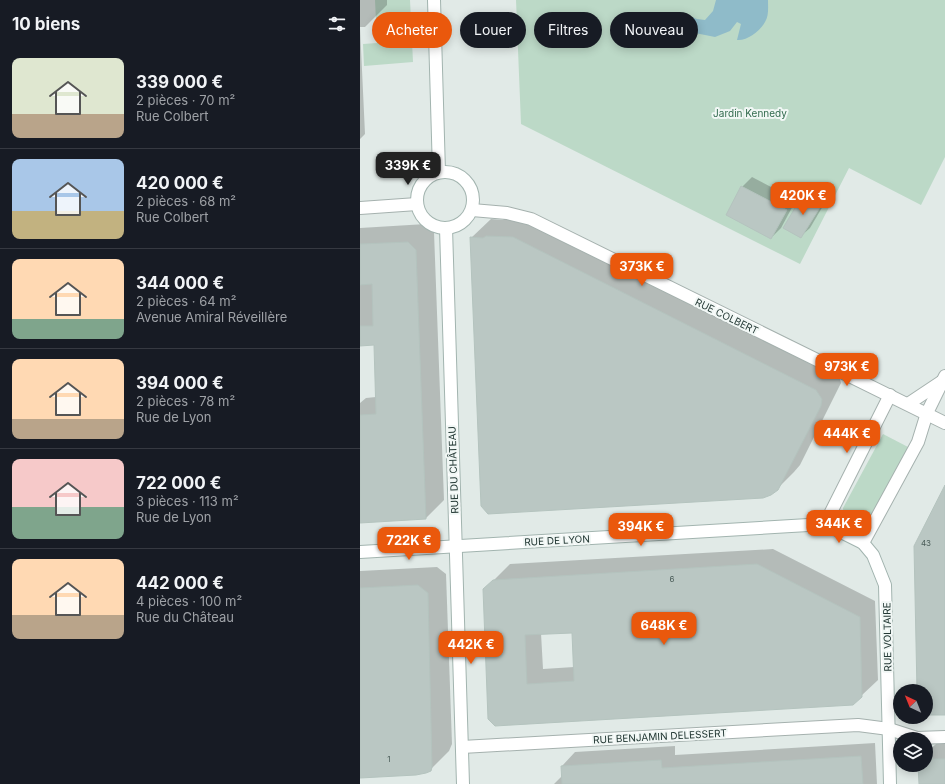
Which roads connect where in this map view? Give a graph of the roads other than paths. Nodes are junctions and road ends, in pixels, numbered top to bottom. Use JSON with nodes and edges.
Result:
{"nodes":[{"id":1,"x":434,"y":0,"type":"edge"},
{"id":2,"x":439,"y":172,"type":"junction"},
{"id":3,"x":417,"y":204,"type":"junction"},
{"id":4,"x":360,"y":208,"type":"edge"},
{"id":5,"x":472,"y":210,"type":"junction"},
{"id":6,"x":446,"y":228,"type":"junction"},
{"id":7,"x":944,"y":379,"type":"edge"},
{"id":8,"x":890,"y":395,"type":"junction"},
{"id":9,"x":908,"y":404,"type":"junction"},
{"id":10,"x":927,"y":413,"type":"junction"},
{"id":11,"x":945,"y":423,"type":"edge"},
{"id":12,"x":825,"y":524,"type":"junction"},
{"id":13,"x":863,"y":543,"type":"junction"},
{"id":14,"x":456,"y":546,"type":"junction"},
{"id":15,"x":360,"y":552,"type":"edge"},
{"id":16,"x":889,"y":729,"type":"junction"},
{"id":17,"x":945,"y":737,"type":"edge"},
{"id":18,"x":462,"y":747,"type":"junction"},
{"id":19,"x":463,"y":784,"type":"edge"},
{"id":20,"x":890,"y":784,"type":"edge"}],
"edges":[{"from":1,"to":2,"type":"street"},
{"from":2,"to":3,"type":"street"},
{"from":2,"to":5,"type":"street"},
{"from":3,"to":4,"type":"street"},
{"from":3,"to":6,"type":"street"},
{"from":5,"to":6,"type":"street"},
{"from":5,"to":8,"type":"street","name":"RUE COLBERT"},
{"from":6,"to":14,"type":"street","name":"RUE DU CHÂTEAU"},
{"from":7,"to":9,"type":"street"},
{"from":7,"to":10,"type":"street"},
{"from":8,"to":9,"type":"street","name":"RUE COLBERT"},
{"from":8,"to":12,"type":"street"},
{"from":9,"to":10,"type":"street","name":"RUE COLBERT"},
{"from":10,"to":11,"type":"street","name":"RUE COLBERT"},
{"from":10,"to":13,"type":"street"},
{"from":12,"to":13,"type":"street"},
{"from":12,"to":14,"type":"street","name":"RUE DE LYON"},
{"from":13,"to":16,"type":"street","name":"RUE VOLTAIRE"},
{"from":14,"to":15,"type":"street","name":"RUE DE LYON"},
{"from":14,"to":18,"type":"street","name":"RUE DU CHÂTEAU"},
{"from":16,"to":17,"type":"street","name":"RUE BENJAMIN DELESSERT"},
{"from":16,"to":18,"type":"street","name":"RUE BENJAMIN DELESSERT"},
{"from":16,"to":20,"type":"street","name":"RUE VOLTAIRE"},
{"from":18,"to":19,"type":"street","name":"RUE DU CHÂTEAU"}]}
